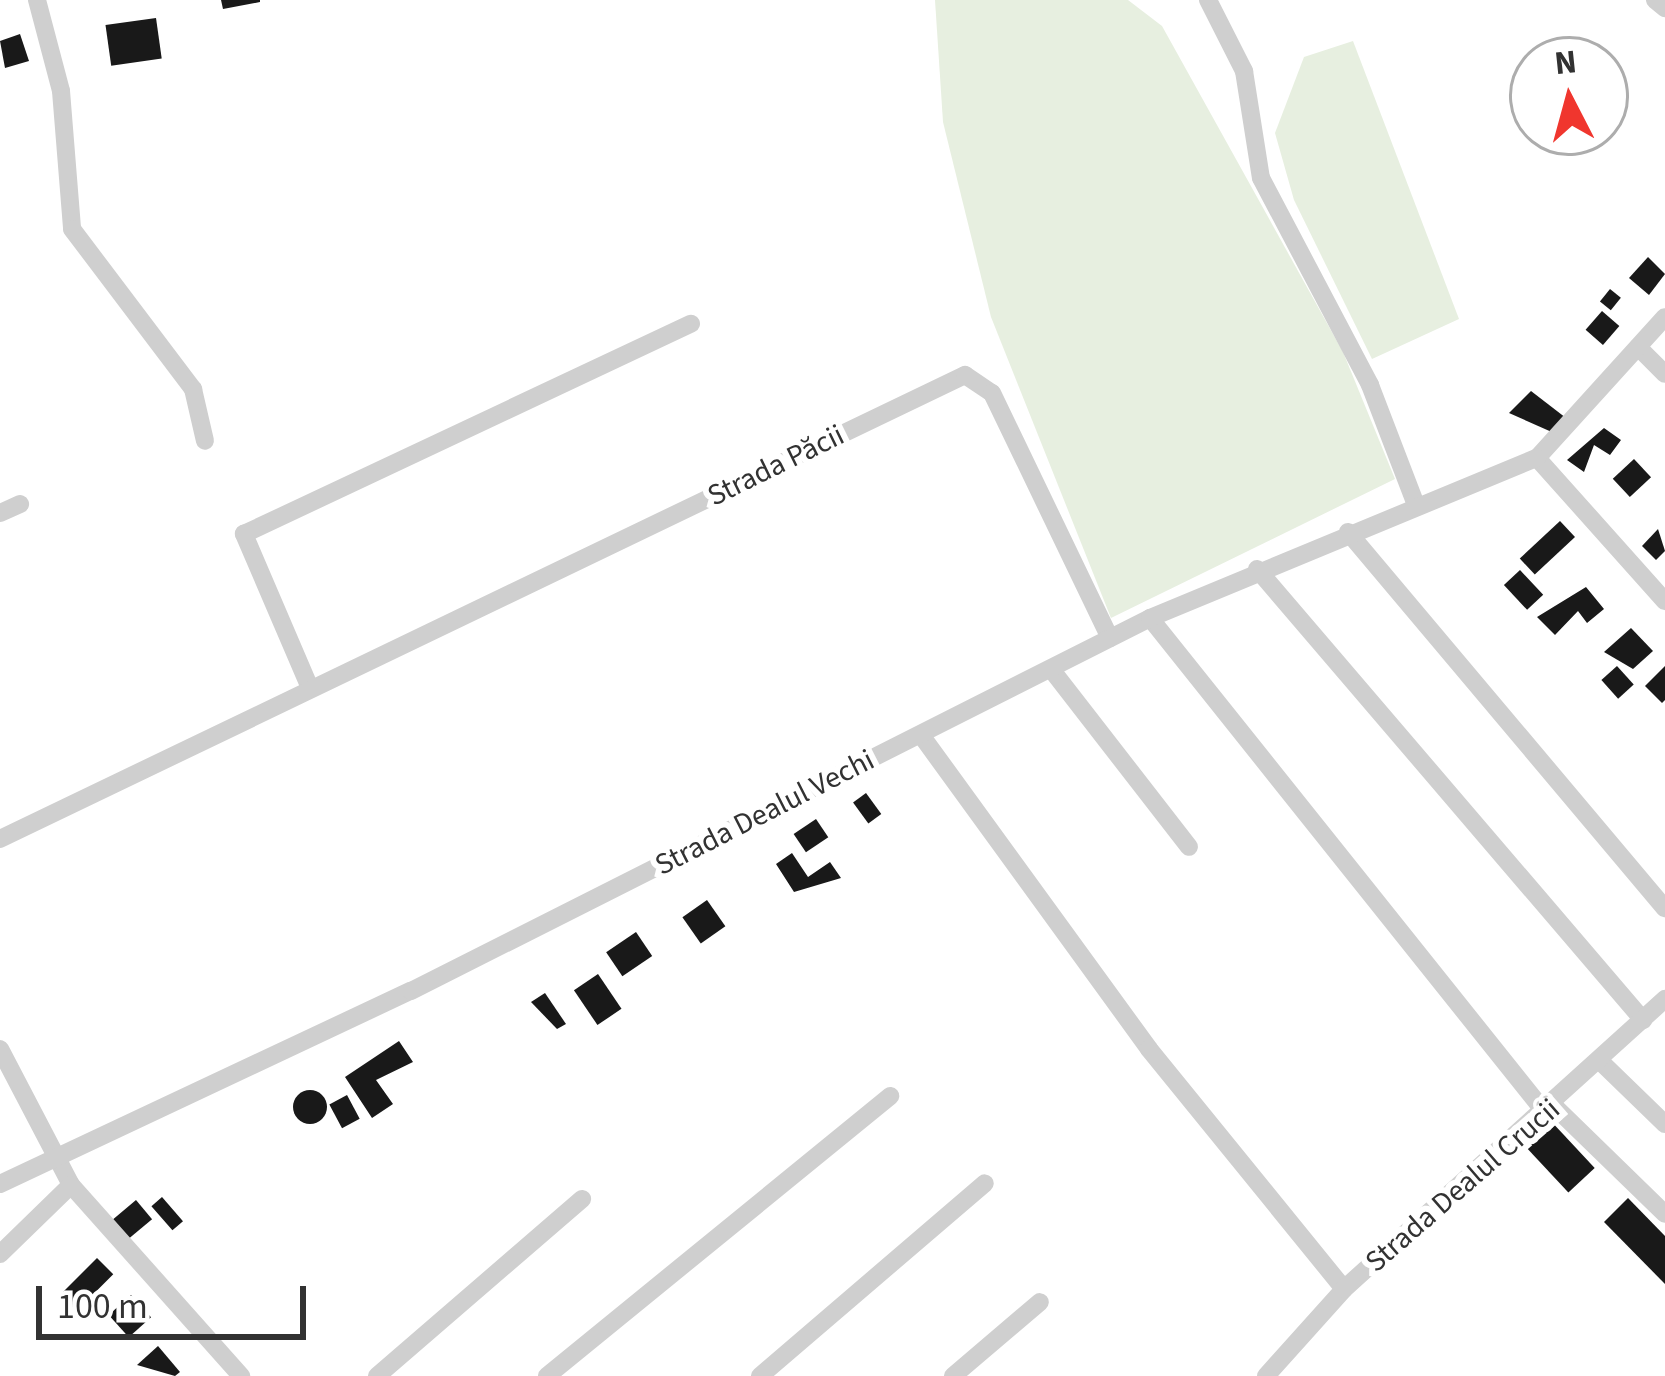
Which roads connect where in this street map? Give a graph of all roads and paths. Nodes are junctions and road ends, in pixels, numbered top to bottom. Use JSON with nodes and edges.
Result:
{"nodes":[{"id":1,"x":37,"y":0,"type":"edge"},
{"id":2,"x":1208,"y":0,"type":"edge"},
{"id":3,"x":1655,"y":0,"type":"edge"},
{"id":4,"x":1665,"y":8,"type":"edge"},
{"id":5,"x":1665,"y":317,"type":"edge"},
{"id":6,"x":691,"y":324,"type":"dead end"},
{"id":7,"x":1638,"y":347,"type":"junction"},
{"id":8,"x":1665,"y":374,"type":"edge"},
{"id":9,"x":205,"y":441,"type":"dead end"},
{"id":10,"x":1537,"y":458,"type":"junction"},
{"id":11,"x":20,"y":504,"type":"dead end"},
{"id":12,"x":1416,"y":505,"type":"junction"},
{"id":13,"x":0,"y":513,"type":"edge"},
{"id":14,"x":1348,"y":532,"type":"junction"},
{"id":15,"x":1257,"y":569,"type":"junction"},
{"id":16,"x":1665,"y":602,"type":"edge"},
{"id":17,"x":1150,"y":618,"type":"junction"},
{"id":18,"x":1110,"y":638,"type":"junction"},
{"id":19,"x":1051,"y":669,"type":"junction"},
{"id":20,"x":310,"y":688,"type":"junction"},
{"id":21,"x":921,"y":735,"type":"junction"},
{"id":22,"x":0,"y":839,"type":"edge"},
{"id":23,"x":1189,"y":847,"type":"dead end"},
{"id":24,"x":1665,"y":908,"type":"edge"},
{"id":25,"x":1665,"y":999,"type":"edge"},
{"id":26,"x":1643,"y":1020,"type":"junction"},
{"id":27,"x":0,"y":1049,"type":"edge"},
{"id":28,"x":1601,"y":1063,"type":"junction"},
{"id":29,"x":890,"y":1096,"type":"dead end"},
{"id":30,"x":1551,"y":1111,"type":"junction"},
{"id":31,"x":1665,"y":1124,"type":"edge"},
{"id":32,"x":54,"y":1159,"type":"junction"},
{"id":33,"x":0,"y":1184,"type":"edge"},
{"id":34,"x":986,"y":1184,"type":"dead end"},
{"id":35,"x":71,"y":1185,"type":"junction"},
{"id":36,"x":582,"y":1199,"type":"dead end"},
{"id":37,"x":1665,"y":1214,"type":"edge"},
{"id":38,"x":0,"y":1254,"type":"edge"},
{"id":39,"x":1344,"y":1289,"type":"junction"},
{"id":40,"x":1040,"y":1302,"type":"dead end"},
{"id":41,"x":241,"y":1376,"type":"edge"},
{"id":42,"x":377,"y":1376,"type":"edge"},
{"id":43,"x":547,"y":1376,"type":"edge"},
{"id":44,"x":760,"y":1376,"type":"edge"},
{"id":45,"x":953,"y":1376,"type":"edge"},
{"id":46,"x":1266,"y":1376,"type":"edge"}],
"edges":[{"from":1,"to":9,"type":"street"},
{"from":2,"to":12,"type":"street"},
{"from":3,"to":4,"type":"street"},
{"from":5,"to":7,"type":"street"},
{"from":6,"to":20,"type":"street"},
{"from":7,"to":8,"type":"street"},
{"from":7,"to":10,"type":"street"},
{"from":10,"to":12,"type":"street","name":"Strada Dealul Vechi"},
{"from":10,"to":16,"type":"street"},
{"from":11,"to":13,"type":"street"},
{"from":12,"to":14,"type":"street","name":"Strada Dealul Vechi"},
{"from":14,"to":15,"type":"street","name":"Strada Dealul Vechi"},
{"from":14,"to":24,"type":"street"},
{"from":15,"to":17,"type":"street","name":"Strada Dealul Vechi"},
{"from":15,"to":26,"type":"street"},
{"from":17,"to":18,"type":"street","name":"Strada Dealul Vechi"},
{"from":17,"to":30,"type":"street"},
{"from":18,"to":19,"type":"street","name":"Strada Dealul Vechi"},
{"from":18,"to":20,"type":"street","name":"Strada Păcii"},
{"from":19,"to":21,"type":"street","name":"Strada Dealul Vechi"},
{"from":19,"to":23,"type":"street"},
{"from":20,"to":22,"type":"street","name":"Strada Păcii"},
{"from":21,"to":32,"type":"street","name":"Strada Dealul Vechi"},
{"from":21,"to":39,"type":"street"},
{"from":25,"to":26,"type":"street","name":"Strada Dealul Crucii"},
{"from":26,"to":28,"type":"street","name":"Strada Dealul Crucii"},
{"from":27,"to":32,"type":"street"},
{"from":28,"to":30,"type":"street","name":"Strada Dealul Crucii"},
{"from":28,"to":31,"type":"street"},
{"from":29,"to":43,"type":"street"},
{"from":30,"to":37,"type":"street"},
{"from":30,"to":39,"type":"street","name":"Strada Dealul Crucii"},
{"from":32,"to":33,"type":"street","name":"Strada Dealul Vechi"},
{"from":32,"to":35,"type":"street"},
{"from":34,"to":44,"type":"street"},
{"from":35,"to":38,"type":"street"},
{"from":35,"to":41,"type":"street"},
{"from":36,"to":42,"type":"street"},
{"from":39,"to":46,"type":"street","name":"Strada Dealul Crucii"},
{"from":40,"to":45,"type":"street"}]}
